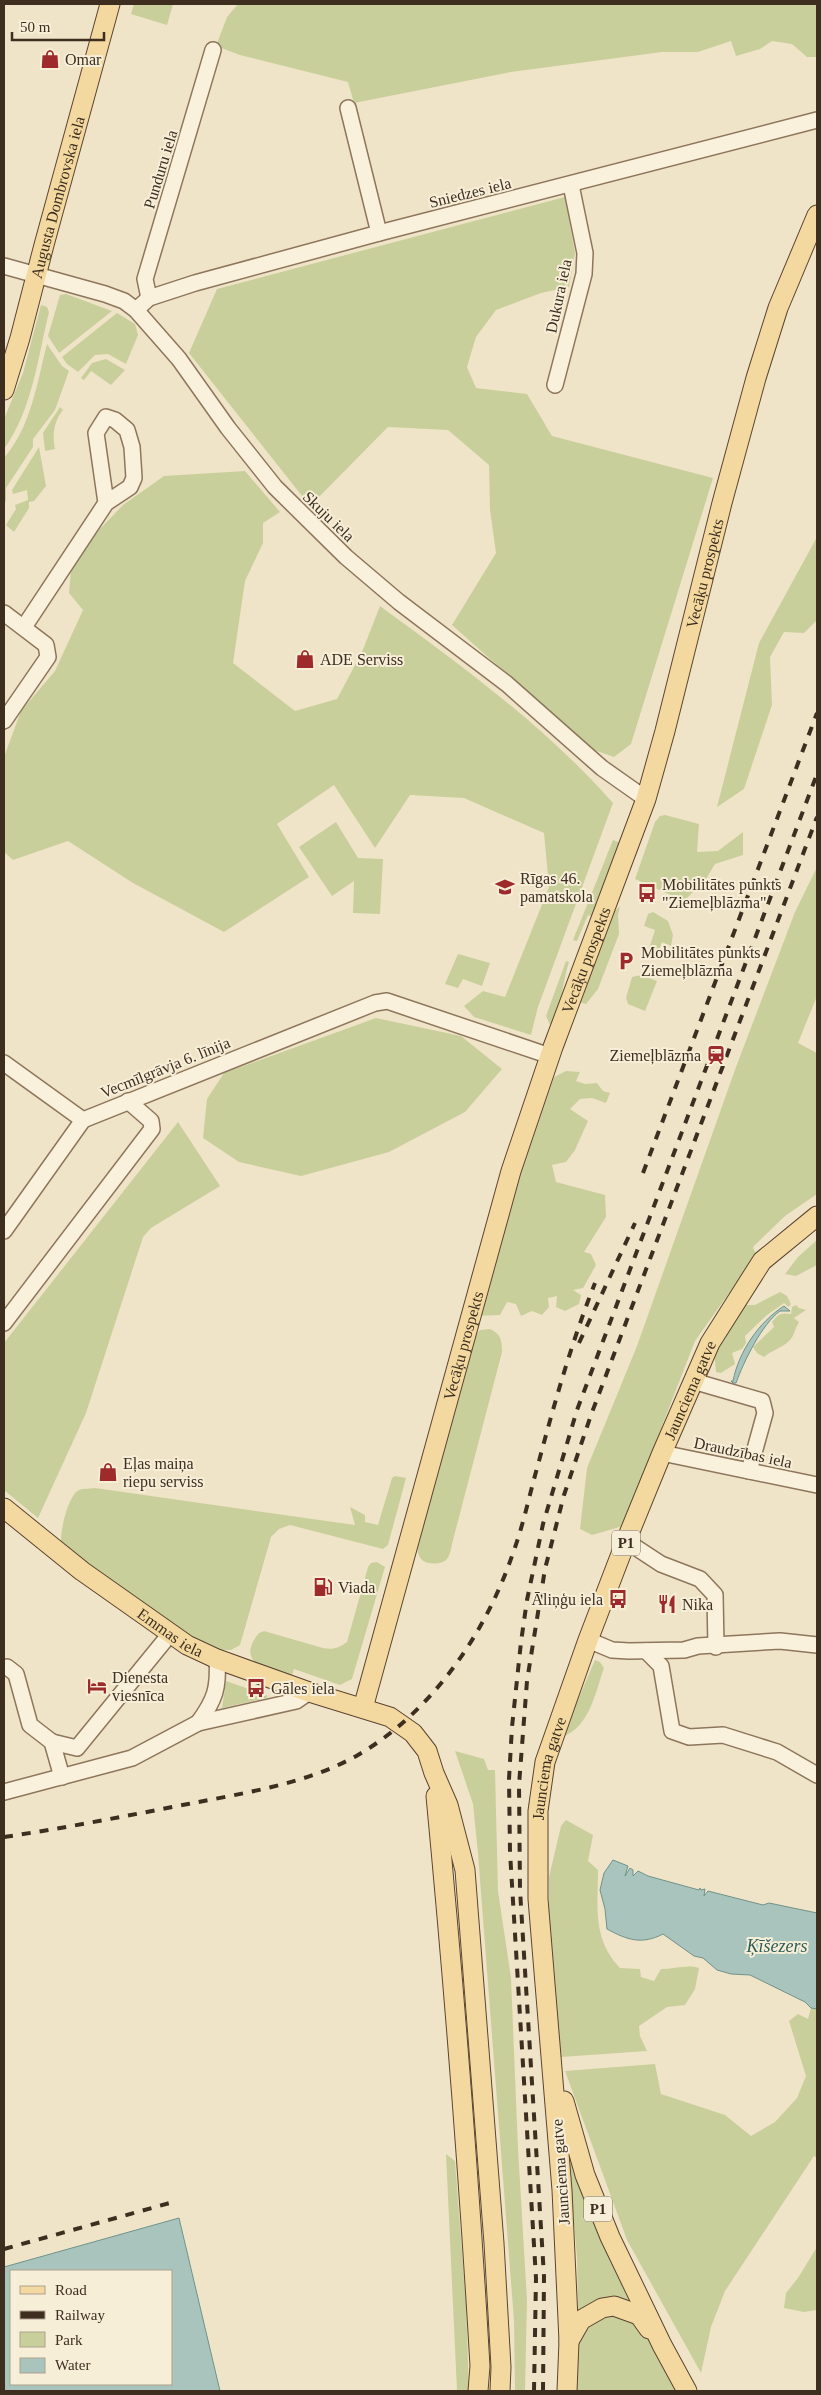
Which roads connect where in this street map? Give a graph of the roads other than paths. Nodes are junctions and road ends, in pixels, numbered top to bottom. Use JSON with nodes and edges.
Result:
{"nodes":[{"id":1,"x":110,"y":4,"type":"edge"},
{"id":2,"x":213,"y":50,"type":"dead end"},
{"id":3,"x":348,"y":108,"type":"dead end"},
{"id":4,"x":817,"y":120,"type":"edge"},
{"id":5,"x":570,"y":185,"type":"junction"},
{"id":6,"x":817,"y":215,"type":"edge"},
{"id":7,"x":379,"y":233,"type":"junction"},
{"id":8,"x":4,"y":266,"type":"edge"},
{"id":9,"x":36,"y":274,"type":"junction"},
{"id":10,"x":148,"y":298,"type":"junction"},
{"id":11,"x":136,"y":310,"type":"junction"},
{"id":12,"x":555,"y":385,"type":"dead end"},
{"id":13,"x":4,"y":390,"type":"edge"},
{"id":14,"x":106,"y":503,"type":"junction"},
{"id":15,"x":4,"y":613,"type":"edge"},
{"id":16,"x":24,"y":627,"type":"junction"},
{"id":17,"x":4,"y":720,"type":"edge"},
{"id":18,"x":646,"y":799,"type":"junction"},
{"id":19,"x":550,"y":1056,"type":"junction"},
{"id":20,"x":4,"y":1064,"type":"edge"},
{"id":21,"x":128,"y":1101,"type":"junction"},
{"id":22,"x":83,"y":1120,"type":"junction"},
{"id":23,"x":817,"y":1216,"type":"edge"},
{"id":24,"x":4,"y":1230,"type":"edge"},
{"id":25,"x":4,"y":1324,"type":"edge"},
{"id":26,"x":693,"y":1381,"type":"junction"},
{"id":27,"x":662,"y":1453,"type":"junction"},
{"id":28,"x":749,"y":1471,"type":"junction"},
{"id":29,"x":817,"y":1485,"type":"edge"},
{"id":30,"x":4,"y":1510,"type":"edge"},
{"id":31,"x":626,"y":1541,"type":"junction"},
{"id":32,"x":170,"y":1634,"type":"junction"},
{"id":33,"x":588,"y":1640,"type":"junction"},
{"id":34,"x":817,"y":1645,"type":"edge"},
{"id":35,"x":716,"y":1647,"type":"junction"},
{"id":36,"x":646,"y":1650,"type":"junction"},
{"id":37,"x":217,"y":1659,"type":"junction"},
{"id":38,"x":4,"y":1668,"type":"edge"},
{"id":39,"x":308,"y":1692,"type":"junction"},
{"id":40,"x":363,"y":1708,"type":"junction"},
{"id":41,"x":198,"y":1723,"type":"junction"},
{"id":42,"x":52,"y":1742,"type":"junction"},
{"id":43,"x":434,"y":1772,"type":"junction"},
{"id":44,"x":817,"y":1775,"type":"edge"},
{"id":45,"x":62,"y":1777,"type":"junction"},
{"id":46,"x":4,"y":1792,"type":"edge"},
{"id":47,"x":553,"y":2066,"type":"junction"},
{"id":48,"x":486,"y":2139,"type":"junction"},
{"id":49,"x":465,"y":2140,"type":"junction"},
{"id":50,"x":569,"y":2340,"type":"junction"},
{"id":51,"x":662,"y":2345,"type":"junction"},
{"id":52,"x":478,"y":2391,"type":"edge"},
{"id":53,"x":500,"y":2391,"type":"edge"},
{"id":54,"x":567,"y":2391,"type":"edge"},
{"id":55,"x":687,"y":2391,"type":"edge"}],
"edges":[{"from":1,"to":9,"type":"main road","name":"Augusta Dombrovska iela"},
{"from":2,"to":10,"type":"street","name":"Punduru iela"},
{"from":3,"to":7,"type":"street"},
{"from":4,"to":5,"type":"street","name":"Sniedzes iela"},
{"from":5,"to":7,"type":"street","name":"Sniedzes iela"},
{"from":5,"to":12,"type":"street","name":"Dukura iela"},
{"from":6,"to":18,"type":"main road","name":"Vecāķu prospekts"},
{"from":7,"to":10,"type":"street","name":"Sniedzes iela"},
{"from":8,"to":9,"type":"street","name":"Skuju iela"},
{"from":9,"to":11,"type":"street","name":"Skuju iela"},
{"from":9,"to":13,"type":"main road","name":"Augusta Dombrovska iela"},
{"from":10,"to":11,"type":"street","name":"Sniedzes iela"},
{"from":11,"to":18,"type":"street","name":"Skuju iela"},
{"from":14,"to":14,"type":"street"},
{"from":14,"to":16,"type":"street"},
{"from":15,"to":16,"type":"street"},
{"from":16,"to":17,"type":"street"},
{"from":18,"to":19,"type":"main road","name":"Vecāķu prospekts"},
{"from":19,"to":21,"type":"street","name":"Vecmīlgrāvja 6. līnija"},
{"from":19,"to":40,"type":"main road","name":"Vecāķu prospekts"},
{"from":20,"to":22,"type":"street"},
{"from":21,"to":22,"type":"street","name":"Vecmīlgrāvja 6. līnija"},
{"from":21,"to":25,"type":"street"},
{"from":22,"to":24,"type":"street"},
{"from":23,"to":26,"type":"main road","name":"Jaunciema gatve","number":"P1"},
{"from":26,"to":27,"type":"main road","name":"Jaunciema gatve","number":"P1"},
{"from":26,"to":28,"type":"street"},
{"from":27,"to":28,"type":"street","name":"Draudzības iela"},
{"from":27,"to":31,"type":"main road","name":"Jaunciema gatve","number":"P1"},
{"from":28,"to":29,"type":"street","name":"Draudzības iela"},
{"from":30,"to":32,"type":"main road","name":"Emmas iela"},
{"from":31,"to":33,"type":"main road","name":"Jaunciema gatve","number":"P1"},
{"from":31,"to":35,"type":"street"},
{"from":32,"to":37,"type":"main road","name":"Emmas iela"},
{"from":32,"to":42,"type":"street"},
{"from":33,"to":36,"type":"street"},
{"from":33,"to":47,"type":"main road","name":"Jaunciema gatve","number":"P1"},
{"from":34,"to":35,"type":"street"},
{"from":35,"to":36,"type":"street"},
{"from":36,"to":44,"type":"street"},
{"from":37,"to":39,"type":"main road","name":"Emmas iela"},
{"from":37,"to":41,"type":"street"},
{"from":38,"to":42,"type":"street"},
{"from":39,"to":40,"type":"main road","name":"Emmas iela"},
{"from":39,"to":41,"type":"street"},
{"from":40,"to":43,"type":"main road","name":"Emmas iela"},
{"from":41,"to":45,"type":"street"},
{"from":42,"to":45,"type":"street"},
{"from":43,"to":48,"type":"main road"},
{"from":43,"to":49,"type":"main road"},
{"from":45,"to":46,"type":"street"},
{"from":47,"to":50,"type":"main road","name":"Jaunciema gatve","number":"P1"},
{"from":47,"to":51,"type":"main road","number":"P1"},
{"from":48,"to":49,"type":"main road"},
{"from":48,"to":53,"type":"main road"},
{"from":49,"to":52,"type":"main road"},
{"from":50,"to":51,"type":"main road"},
{"from":50,"to":54,"type":"main road","name":"Jaunciema gatve","number":"P1"},
{"from":51,"to":55,"type":"main road","number":"P1"}]}
